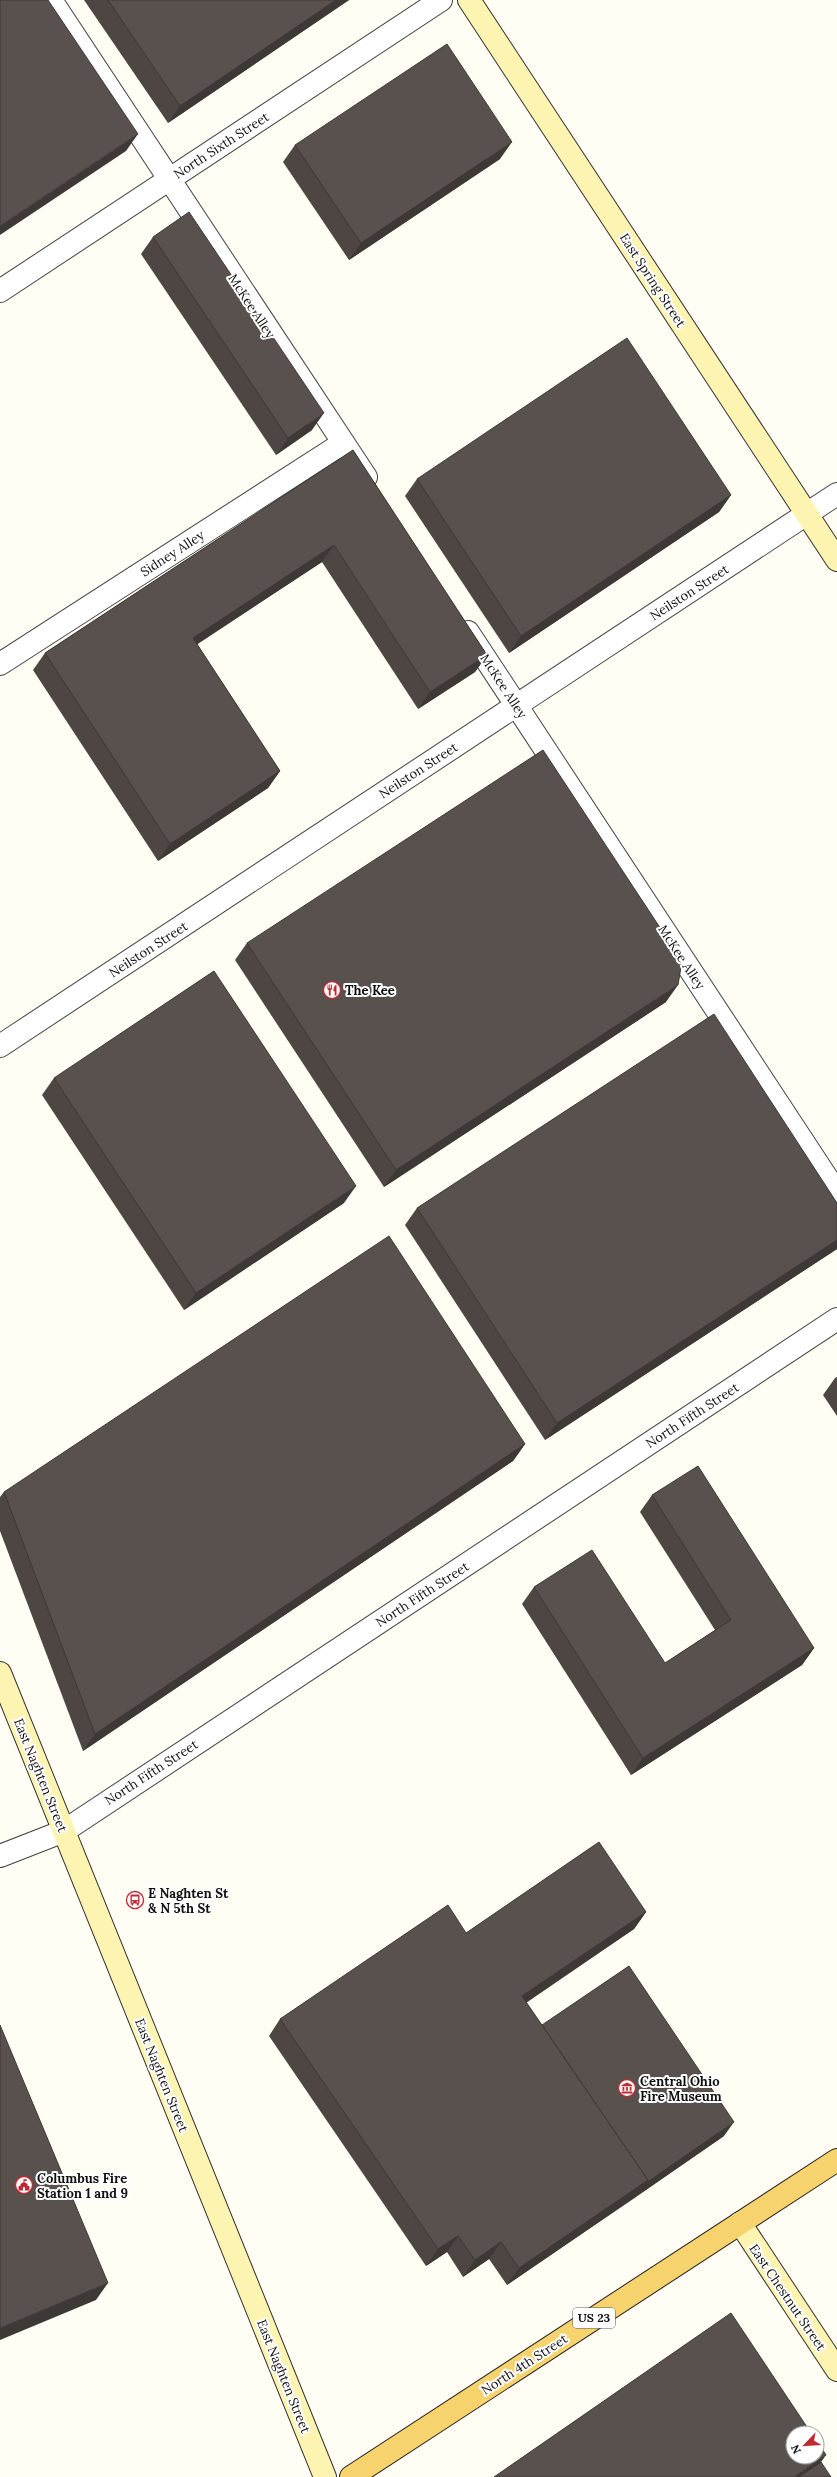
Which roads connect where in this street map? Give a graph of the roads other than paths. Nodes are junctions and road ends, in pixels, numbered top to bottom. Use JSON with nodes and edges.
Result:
{"nodes":[{"id":1,"x":51,"y":0,"type":"edge"},
{"id":2,"x":441,"y":0,"type":"edge"},
{"id":3,"x":469,"y":0,"type":"edge"},
{"id":4,"x":169,"y":179,"type":"junction"},
{"id":5,"x":0,"y":291,"type":"edge"},
{"id":6,"x":343,"y":443,"type":"junction"},
{"id":7,"x":377,"y":494,"type":"edge"},
{"id":8,"x":837,"y":494,"type":"edge"},
{"id":9,"x":807,"y":514,"type":"junction"},
{"id":10,"x":837,"y":560,"type":"edge"},
{"id":11,"x":455,"y":613,"type":"edge"},
{"id":12,"x":0,"y":664,"type":"edge"},
{"id":13,"x":516,"y":706,"type":"junction"},
{"id":14,"x":0,"y":1046,"type":"edge"},
{"id":15,"x":837,"y":1193,"type":"edge"},
{"id":16,"x":837,"y":1319,"type":"edge"},
{"id":17,"x":0,"y":1673,"type":"edge"},
{"id":18,"x":64,"y":1831,"type":"junction"},
{"id":19,"x":0,"y":1856,"type":"edge"},
{"id":20,"x":837,"y":2160,"type":"edge"},
{"id":21,"x":740,"y":2223,"type":"junction"},
{"id":22,"x":837,"y":2370,"type":"edge"},
{"id":23,"x":325,"y":2477,"type":"edge"},
{"id":24,"x":352,"y":2477,"type":"edge"}],
"edges":[{"from":1,"to":4,"type":"street","name":"McKee Alley"},
{"from":2,"to":4,"type":"street","name":"North Sixth Street"},
{"from":3,"to":9,"type":"main road","name":"East Spring Street"},
{"from":4,"to":5,"type":"street","name":"North Sixth Street"},
{"from":4,"to":6,"type":"street","name":"McKee Alley"},
{"from":6,"to":7,"type":"street","name":"McKee Alley"},
{"from":6,"to":12,"type":"street","name":"Sidney Alley"},
{"from":8,"to":9,"type":"street","name":"Neilston Street"},
{"from":9,"to":10,"type":"main road","name":"East Spring Street"},
{"from":9,"to":13,"type":"street","name":"Neilston Street"},
{"from":11,"to":13,"type":"street","name":"McKee Alley"},
{"from":13,"to":14,"type":"street","name":"Neilston Street"},
{"from":13,"to":15,"type":"street","name":"McKee Alley"},
{"from":16,"to":18,"type":"street","name":"North Fifth Street"},
{"from":17,"to":18,"type":"main road","name":"East Naghten Street"},
{"from":18,"to":19,"type":"street","name":"North Fifth Street"},
{"from":18,"to":23,"type":"main road","name":"East Naghten Street"},
{"from":20,"to":21,"type":"main road","name":"North 4th Street","number":"US 23"},
{"from":21,"to":22,"type":"main road","name":"East Chestnut Street"},
{"from":21,"to":24,"type":"main road","name":"North 4th Street","number":"US 23"}]}
